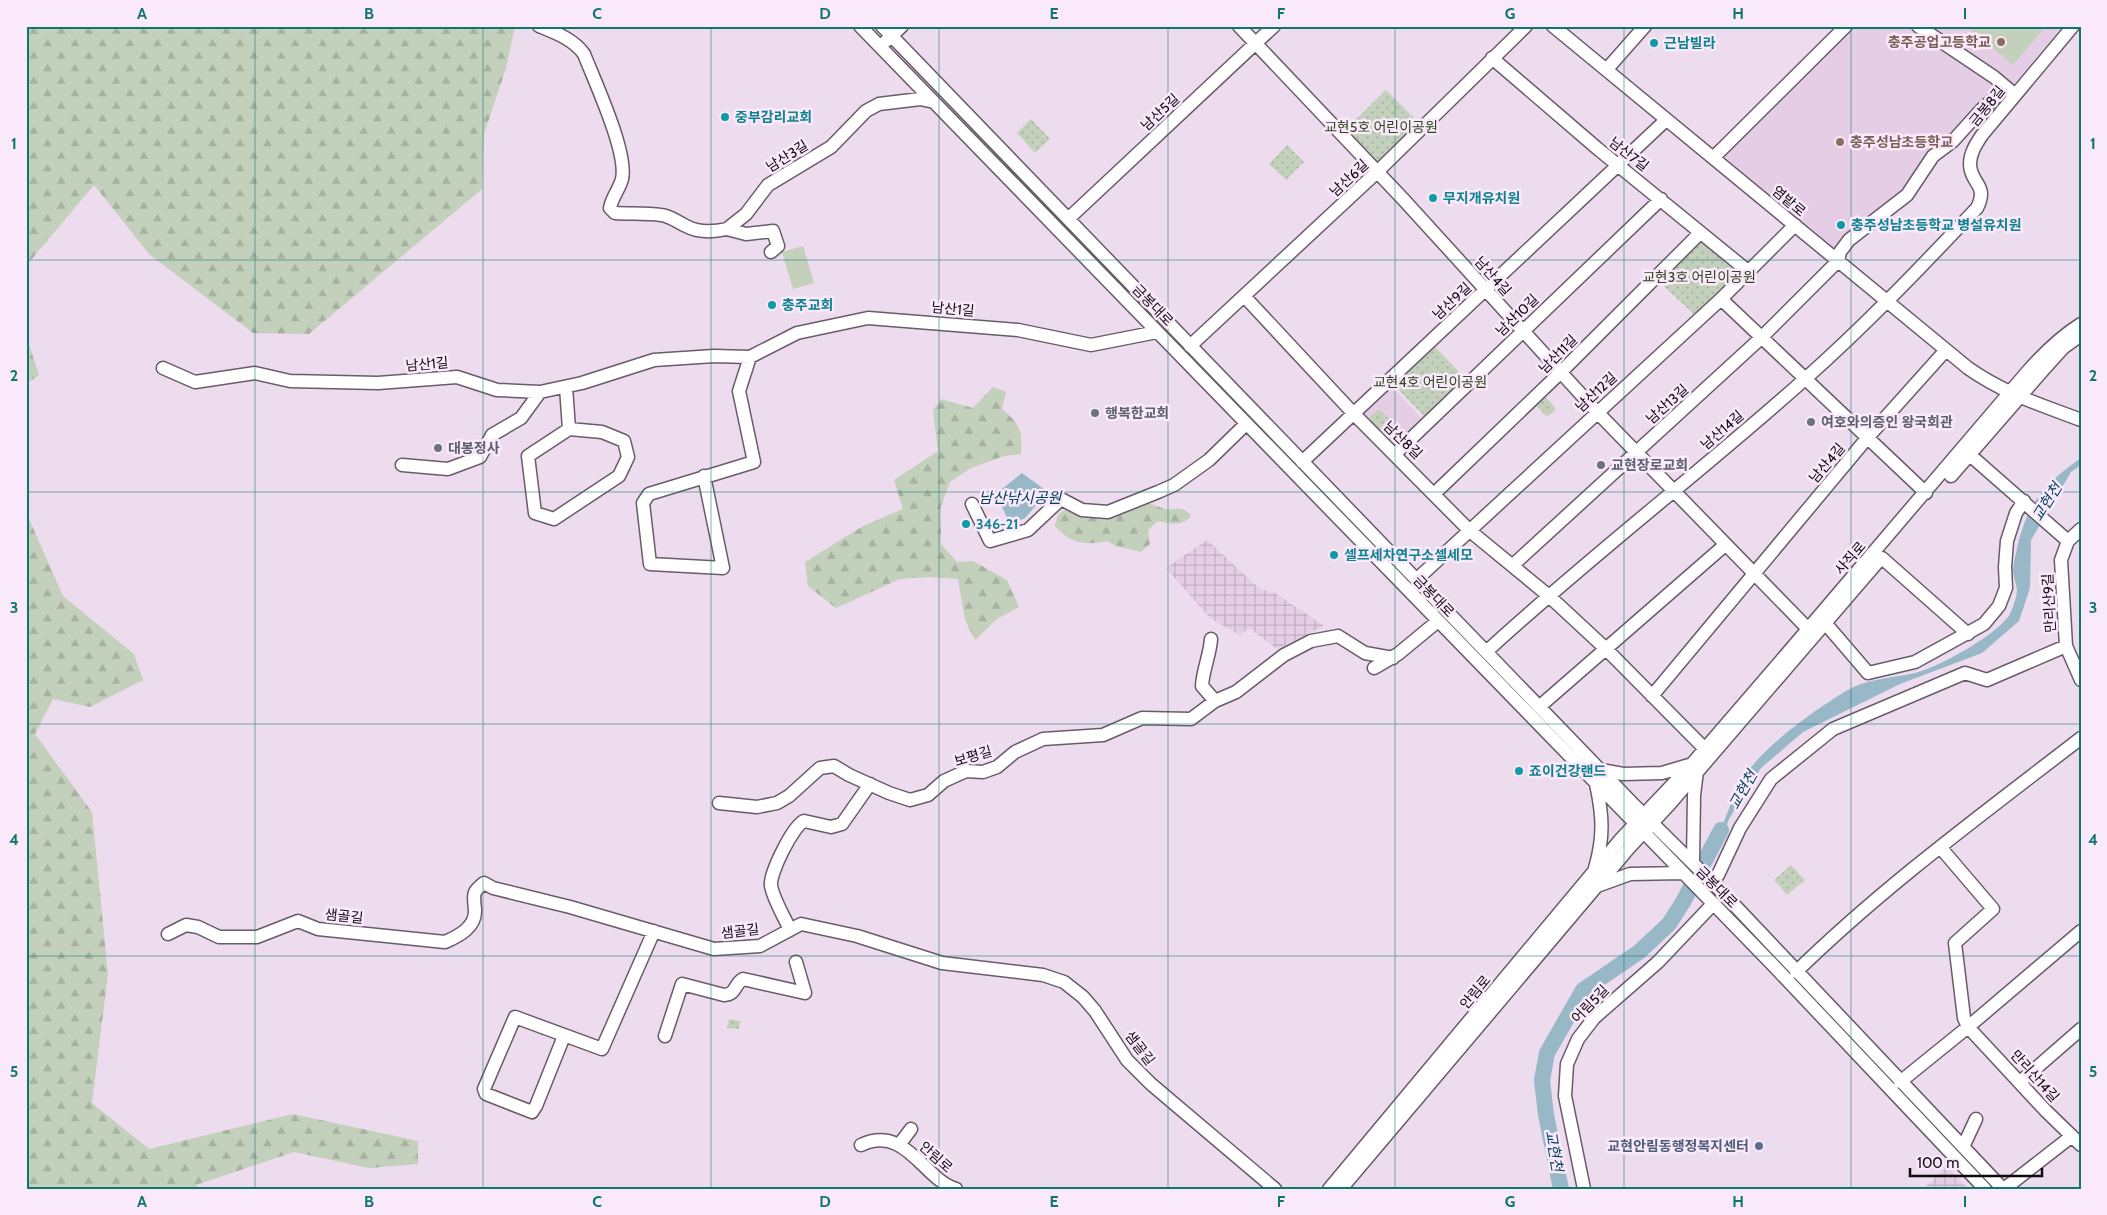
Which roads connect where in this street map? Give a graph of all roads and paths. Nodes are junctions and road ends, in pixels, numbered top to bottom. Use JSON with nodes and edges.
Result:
{"nodes":[{"id":1,"x":539,"y":26,"type":"edge"},
{"id":2,"x":860,"y":26,"type":"edge"},
{"id":3,"x":882,"y":26,"type":"edge"},
{"id":4,"x":902,"y":26,"type":"edge"},
{"id":5,"x":1239,"y":26,"type":"edge"},
{"id":6,"x":1274,"y":26,"type":"edge"},
{"id":7,"x":1526,"y":26,"type":"edge"},
{"id":8,"x":1554,"y":26,"type":"edge"},
{"id":9,"x":1645,"y":26,"type":"edge"},
{"id":10,"x":1846,"y":26,"type":"edge"},
{"id":11,"x":1918,"y":26,"type":"edge"},
{"id":12,"x":2073,"y":26,"type":"edge"},
{"id":13,"x":891,"y":36,"type":"junction"},
{"id":14,"x":1255,"y":43,"type":"junction"},
{"id":15,"x":880,"y":46,"type":"junction"},
{"id":16,"x":1492,"y":58,"type":"junction"},
{"id":17,"x":1607,"y":69,"type":"junction"},
{"id":18,"x":2011,"y":91,"type":"junction"},
{"id":19,"x":934,"y":102,"type":"junction"},
{"id":20,"x":1666,"y":120,"type":"junction"},
{"id":21,"x":1713,"y":158,"type":"junction"},
{"id":22,"x":1618,"y":163,"type":"junction"},
{"id":23,"x":1377,"y":172,"type":"junction"},
{"id":24,"x":1660,"y":199,"type":"junction"},
{"id":25,"x":1068,"y":219,"type":"junction"},
{"id":26,"x":1795,"y":225,"type":"junction"},
{"id":27,"x":727,"y":229,"type":"junction"},
{"id":28,"x":1700,"y":233,"type":"junction"},
{"id":29,"x":771,"y":252,"type":"dead end"},
{"id":30,"x":1838,"y":261,"type":"junction"},
{"id":31,"x":1749,"y":272,"type":"junction"},
{"id":32,"x":1486,"y":290,"type":"junction"},
{"id":33,"x":1244,"y":296,"type":"junction"},
{"id":34,"x":1721,"y":299,"type":"junction"},
{"id":35,"x":1887,"y":302,"type":"junction"},
{"id":36,"x":2081,"y":324,"type":"edge"},
{"id":37,"x":1522,"y":331,"type":"junction"},
{"id":38,"x":1157,"y":332,"type":"junction"},
{"id":39,"x":2081,"y":335,"type":"edge"},
{"id":40,"x":1761,"y":338,"type":"junction"},
{"id":41,"x":1190,"y":346,"type":"junction"},
{"id":42,"x":1946,"y":350,"type":"junction"},
{"id":43,"x":750,"y":357,"type":"junction"},
{"id":44,"x":164,"y":368,"type":"dead end"},
{"id":45,"x":1561,"y":372,"type":"junction"},
{"id":46,"x":1806,"y":378,"type":"junction"},
{"id":47,"x":566,"y":386,"type":"junction"},
{"id":48,"x":540,"y":392,"type":"junction"},
{"id":49,"x":2014,"y":395,"type":"junction"},
{"id":50,"x":1597,"y":412,"type":"junction"},
{"id":51,"x":1354,"y":414,"type":"junction"},
{"id":52,"x":2081,"y":420,"type":"edge"},
{"id":53,"x":1246,"y":424,"type":"junction"},
{"id":54,"x":568,"y":429,"type":"junction"},
{"id":55,"x":1868,"y":437,"type":"junction"},
{"id":56,"x":1637,"y":452,"type":"junction"},
{"id":57,"x":1395,"y":454,"type":"junction"},
{"id":58,"x":1970,"y":455,"type":"junction"},
{"id":59,"x":1302,"y":462,"type":"junction"},
{"id":60,"x":402,"y":465,"type":"dead end"},
{"id":61,"x":704,"y":476,"type":"junction"},
{"id":62,"x":1674,"y":491,"type":"junction"},
{"id":63,"x":1435,"y":493,"type":"junction"},
{"id":64,"x":1926,"y":493,"type":"junction"},
{"id":65,"x":2024,"y":501,"type":"junction"},
{"id":66,"x":972,"y":504,"type":"dead end"},
{"id":67,"x":2081,"y":529,"type":"edge"},
{"id":68,"x":1470,"y":531,"type":"junction"},
{"id":69,"x":2068,"y":541,"type":"junction"},
{"id":70,"x":1725,"y":545,"type":"junction"},
{"id":71,"x":1882,"y":558,"type":"junction"},
{"id":72,"x":1513,"y":565,"type":"junction"},
{"id":73,"x":1754,"y":574,"type":"junction"},
{"id":74,"x":1416,"y":580,"type":"junction"},
{"id":75,"x":1549,"y":596,"type":"junction"},
{"id":76,"x":1438,"y":621,"type":"junction"},
{"id":77,"x":1826,"y":624,"type":"junction"},
{"id":78,"x":1812,"y":633,"type":"junction"},
{"id":79,"x":1968,"y":634,"type":"junction"},
{"id":80,"x":1211,"y":639,"type":"dead end"},
{"id":81,"x":2066,"y":646,"type":"junction"},
{"id":82,"x":1605,"y":648,"type":"junction"},
{"id":83,"x":1486,"y":652,"type":"junction"},
{"id":84,"x":1393,"y":658,"type":"junction"},
{"id":85,"x":1374,"y":668,"type":"dead end"},
{"id":86,"x":2081,"y":680,"type":"edge"},
{"id":87,"x":1652,"y":696,"type":"junction"},
{"id":88,"x":1215,"y":701,"type":"junction"},
{"id":89,"x":1539,"y":707,"type":"junction"},
{"id":90,"x":2081,"y":738,"type":"edge"},
{"id":91,"x":1705,"y":749,"type":"junction"},
{"id":92,"x":1695,"y":768,"type":"junction"},
{"id":93,"x":1600,"y":770,"type":"junction"},
{"id":94,"x":870,"y":784,"type":"junction"},
{"id":95,"x":1596,"y":784,"type":"junction"},
{"id":96,"x":719,"y":803,"type":"dead end"},
{"id":97,"x":1648,"y":818,"type":"junction"},
{"id":98,"x":1638,"y":828,"type":"junction"},
{"id":99,"x":1940,"y":847,"type":"junction"},
{"id":100,"x":1693,"y":863,"type":"junction"},
{"id":101,"x":1682,"y":873,"type":"junction"},
{"id":102,"x":1718,"y":875,"type":"dead end"},
{"id":103,"x":1595,"y":880,"type":"junction"},
{"id":104,"x":1713,"y":904,"type":"junction"},
{"id":105,"x":790,"y":930,"type":"junction"},
{"id":106,"x":654,"y":931,"type":"junction"},
{"id":107,"x":2080,"y":933,"type":"edge"},
{"id":108,"x":168,"y":934,"type":"dead end"},
{"id":109,"x":796,"y":962,"type":"dead end"},
{"id":110,"x":1796,"y":972,"type":"junction"},
{"id":111,"x":1968,"y":1027,"type":"junction"},
{"id":112,"x":2081,"y":1029,"type":"edge"},
{"id":113,"x":564,"y":1036,"type":"junction"},
{"id":114,"x":665,"y":1036,"type":"dead end"},
{"id":115,"x":1900,"y":1082,"type":"junction"},
{"id":116,"x":2020,"y":1082,"type":"junction"},
{"id":117,"x":1976,"y":1119,"type":"dead end"},
{"id":118,"x":910,"y":1129,"type":"dead end"},
{"id":119,"x":2077,"y":1140,"type":"edge"},
{"id":120,"x":861,"y":1145,"type":"dead end"},
{"id":121,"x":899,"y":1145,"type":"junction"},
{"id":122,"x":1963,"y":1147,"type":"junction"},
{"id":123,"x":956,"y":1189,"type":"edge"},
{"id":124,"x":1275,"y":1189,"type":"edge"},
{"id":125,"x":1329,"y":1189,"type":"edge"},
{"id":126,"x":1341,"y":1189,"type":"edge"},
{"id":127,"x":1584,"y":1189,"type":"edge"},
{"id":128,"x":1986,"y":1189,"type":"edge"},
{"id":129,"x":2003,"y":1189,"type":"edge"}],
"edges":[{"from":1,"to":27,"type":"street"},
{"from":2,"to":15,"type":"street","name":"금봉대로"},
{"from":3,"to":13,"type":"street","name":"금봉대로"},
{"from":4,"to":13,"type":"street"},
{"from":5,"to":14,"type":"street","name":"남산4길"},
{"from":6,"to":14,"type":"street","name":"남산5길"},
{"from":7,"to":16,"type":"street","name":"남산6길"},
{"from":8,"to":17,"type":"street","name":"염밭로"},
{"from":9,"to":17,"type":"street"},
{"from":10,"to":21,"type":"street"},
{"from":11,"to":18,"type":"street"},
{"from":12,"to":18,"type":"street","name":"금봉8길"},
{"from":13,"to":15,"type":"street"},
{"from":13,"to":25,"type":"street","name":"금봉대로"},
{"from":14,"to":23,"type":"street","name":"남산4길"},
{"from":14,"to":25,"type":"street","name":"남산5길"},
{"from":15,"to":19,"type":"street","name":"금봉대로"},
{"from":16,"to":22,"type":"street","name":"남산7길"},
{"from":16,"to":23,"type":"street","name":"남산6길"},
{"from":17,"to":20,"type":"street","name":"염밭로"},
{"from":18,"to":30,"type":"street","name":"남산13길"},
{"from":18,"to":35,"type":"street","name":"금봉8길"},
{"from":19,"to":27,"type":"street","name":"남산3길"},
{"from":19,"to":38,"type":"street","name":"금봉대로"},
{"from":20,"to":21,"type":"street","name":"염밭로"},
{"from":20,"to":22,"type":"street","name":"남산9길"},
{"from":21,"to":26,"type":"street","name":"염밭로"},
{"from":22,"to":24,"type":"street","name":"남산7길"},
{"from":22,"to":32,"type":"street","name":"남산9길"},
{"from":23,"to":32,"type":"street","name":"남산4길"},
{"from":23,"to":33,"type":"street","name":"남산6길"},
{"from":24,"to":28,"type":"street","name":"남산7길"},
{"from":24,"to":37,"type":"street","name":"남산10길"},
{"from":25,"to":41,"type":"street","name":"금봉대로"},
{"from":26,"to":30,"type":"street","name":"염밭로"},
{"from":26,"to":31,"type":"street","name":"남산12길"},
{"from":27,"to":29,"type":"street"},
{"from":28,"to":31,"type":"street","name":"남산7길"},
{"from":28,"to":45,"type":"street","name":"남산11길"},
{"from":30,"to":35,"type":"street","name":"염밭로"},
{"from":30,"to":40,"type":"street","name":"남산13길"},
{"from":31,"to":34,"type":"street","name":"남산12길"},
{"from":32,"to":37,"type":"street","name":"남산4길"},
{"from":32,"to":51,"type":"street","name":"남산9길"},
{"from":33,"to":41,"type":"street","name":"남산6길"},
{"from":33,"to":51,"type":"street","name":"남산8길"},
{"from":34,"to":40,"type":"street"},
{"from":34,"to":50,"type":"street","name":"남산12길"},
{"from":35,"to":42,"type":"street","name":"염밭로"},
{"from":35,"to":46,"type":"street","name":"남산14길"},
{"from":36,"to":49,"type":"street","name":"사직로"},
{"from":37,"to":45,"type":"street","name":"남산4길"},
{"from":37,"to":57,"type":"street","name":"남산10길"},
{"from":38,"to":43,"type":"street","name":"남산1길"},
{"from":38,"to":53,"type":"street","name":"금봉대로"},
{"from":39,"to":49,"type":"street","name":"사직로"},
{"from":40,"to":46,"type":"street"},
{"from":40,"to":56,"type":"street","name":"남산13길"},
{"from":41,"to":59,"type":"street","name":"금봉대로"},
{"from":42,"to":49,"type":"street","name":"염밭로"},
{"from":42,"to":55,"type":"street","name":"남산4길"},
{"from":43,"to":47,"type":"street","name":"남산1길"},
{"from":43,"to":61,"type":"street"},
{"from":44,"to":48,"type":"street","name":"남산1길"},
{"from":45,"to":50,"type":"street","name":"남산4길"},
{"from":45,"to":63,"type":"street","name":"남산11길"},
{"from":46,"to":55,"type":"street"},
{"from":46,"to":62,"type":"street","name":"남산14길"},
{"from":47,"to":48,"type":"street","name":"남산1길"},
{"from":47,"to":54,"type":"street"},
{"from":48,"to":60,"type":"street"},
{"from":49,"to":52,"type":"street","name":"염밭로"},
{"from":49,"to":58,"type":"street","name":"사직로"},
{"from":49,"to":64,"type":"street","name":"사직로"},
{"from":50,"to":56,"type":"street","name":"남산4길"},
{"from":50,"to":68,"type":"street","name":"남산12길"},
{"from":51,"to":57,"type":"street","name":"남산8길"},
{"from":51,"to":59,"type":"street","name":"남산9길"},
{"from":53,"to":66,"type":"street"},
{"from":53,"to":76,"type":"street","name":"금봉대로"},
{"from":54,"to":54,"type":"street"},
{"from":55,"to":64,"type":"street"},
{"from":55,"to":73,"type":"street","name":"남산4길"},
{"from":56,"to":62,"type":"street","name":"남산4길"},
{"from":56,"to":72,"type":"street","name":"남산13길"},
{"from":57,"to":63,"type":"street","name":"남산8길"},
{"from":58,"to":65,"type":"street"},
{"from":58,"to":71,"type":"street","name":"사직로"},
{"from":59,"to":74,"type":"street","name":"금봉대로"},
{"from":61,"to":61,"type":"street"},
{"from":62,"to":70,"type":"street","name":"남산4길"},
{"from":62,"to":75,"type":"street","name":"남산14길"},
{"from":63,"to":68,"type":"street","name":"남산8길"},
{"from":64,"to":78,"type":"street","name":"사직로"},
{"from":65,"to":69,"type":"street"},
{"from":65,"to":79,"type":"street"},
{"from":67,"to":69,"type":"street"},
{"from":68,"to":72,"type":"street","name":"남산8길"},
{"from":68,"to":74,"type":"street","name":"남산12길"},
{"from":69,"to":81,"type":"street","name":"만리산9길"},
{"from":70,"to":73,"type":"street","name":"남산4길"},
{"from":70,"to":82,"type":"street"},
{"from":71,"to":77,"type":"street","name":"사직로"},
{"from":71,"to":79,"type":"street","name":"사직로"},
{"from":72,"to":75,"type":"street","name":"남산8길"},
{"from":73,"to":78,"type":"street","name":"남산4길"},
{"from":73,"to":87,"type":"street","name":"남산4길"},
{"from":74,"to":83,"type":"street","name":"금봉대로"},
{"from":75,"to":82,"type":"street"},
{"from":75,"to":83,"type":"street","name":"남산14길"},
{"from":76,"to":84,"type":"street"},
{"from":76,"to":95,"type":"street","name":"금봉대로"},
{"from":77,"to":78,"type":"street","name":"사직로"},
{"from":77,"to":79,"type":"street"},
{"from":78,"to":91,"type":"street","name":"사직로"},
{"from":78,"to":92,"type":"street","name":"사직로"},
{"from":80,"to":88,"type":"street"},
{"from":81,"to":86,"type":"street","name":"만리산9길"},
{"from":81,"to":102,"type":"street"},
{"from":82,"to":87,"type":"street"},
{"from":82,"to":89,"type":"street"},
{"from":83,"to":89,"type":"street","name":"금봉대로"},
{"from":84,"to":85,"type":"street"},
{"from":84,"to":88,"type":"street","name":"보평길"},
{"from":87,"to":91,"type":"street"},
{"from":88,"to":94,"type":"street","name":"보평길"},
{"from":89,"to":93,"type":"street","name":"금봉대로"},
{"from":90,"to":99,"type":"street"},
{"from":91,"to":92,"type":"street","name":"사직로"},
{"from":92,"to":93,"type":"street"},
{"from":92,"to":97,"type":"street","name":"사직로"},
{"from":92,"to":100,"type":"street"},
{"from":93,"to":97,"type":"street","name":"금봉대로"},
{"from":94,"to":96,"type":"street","name":"보평길"},
{"from":94,"to":105,"type":"street"},
{"from":95,"to":98,"type":"street","name":"금봉대로"},
{"from":95,"to":103,"type":"street"},
{"from":97,"to":98,"type":"street","name":"안림로"},
{"from":97,"to":100,"type":"street","name":"금봉대로"},
{"from":98,"to":101,"type":"street","name":"금봉대로"},
{"from":98,"to":103,"type":"street","name":"안림로"},
{"from":99,"to":110,"type":"street"},
{"from":99,"to":111,"type":"street"},
{"from":100,"to":110,"type":"street","name":"금봉대로"},
{"from":101,"to":103,"type":"street"},
{"from":101,"to":104,"type":"street","name":"금봉대로"},
{"from":103,"to":125,"type":"street","name":"안림로"},
{"from":103,"to":126,"type":"street","name":"안림로"},
{"from":104,"to":127,"type":"street","name":"어림5길"},
{"from":104,"to":128,"type":"street","name":"금봉대로"},
{"from":105,"to":106,"type":"street","name":"샘골길"},
{"from":105,"to":124,"type":"street","name":"샘골길"},
{"from":106,"to":108,"type":"street","name":"샘골길"},
{"from":106,"to":113,"type":"street"},
{"from":107,"to":111,"type":"street"},
{"from":109,"to":114,"type":"street"},
{"from":110,"to":115,"type":"street","name":"금봉대로"},
{"from":111,"to":115,"type":"street"},
{"from":111,"to":116,"type":"street","name":"만리산14길"},
{"from":112,"to":116,"type":"street"},
{"from":113,"to":113,"type":"street"},
{"from":115,"to":122,"type":"street","name":"금봉대로"},
{"from":116,"to":119,"type":"street","name":"만리산14길"},
{"from":117,"to":122,"type":"street"},
{"from":118,"to":121,"type":"street","name":"안림로"},
{"from":119,"to":129,"type":"street"},
{"from":120,"to":121,"type":"street","name":"안림로"},
{"from":121,"to":123,"type":"street","name":"안림로"},
{"from":122,"to":129,"type":"street","name":"금봉대로"}]}
